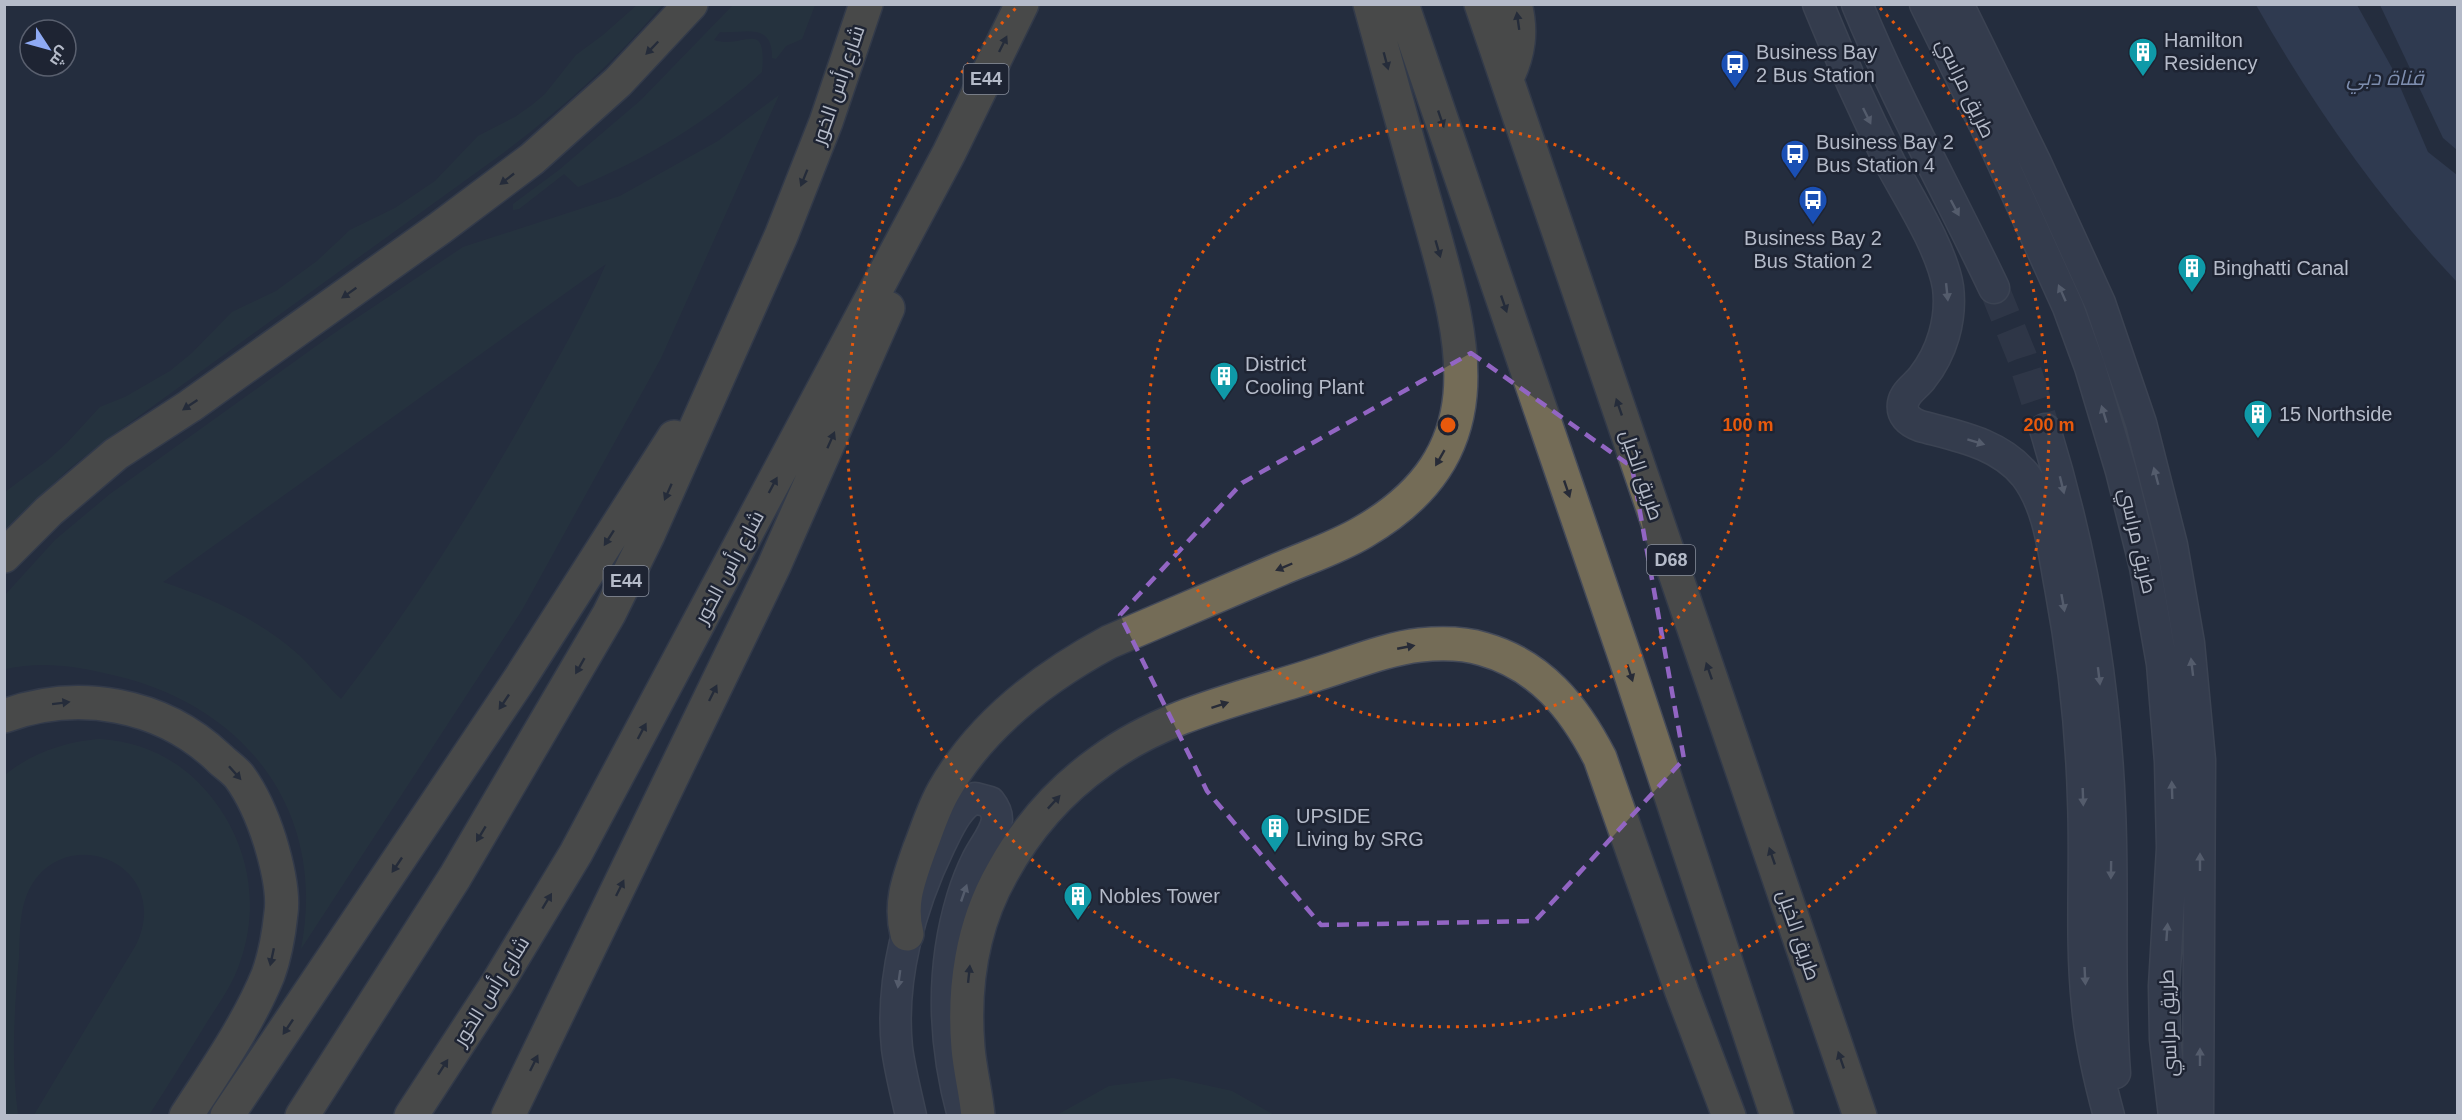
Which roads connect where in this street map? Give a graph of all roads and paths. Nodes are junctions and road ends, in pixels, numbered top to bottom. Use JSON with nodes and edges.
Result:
{"nodes":[{"id":1,"x":691,"y":4,"type":"edge"},
{"id":2,"x":866,"y":4,"type":"edge"},
{"id":3,"x":1022,"y":4,"type":"edge"},
{"id":4,"x":1370,"y":4,"type":"edge"},
{"id":5,"x":1402,"y":4,"type":"edge"},
{"id":6,"x":1481,"y":4,"type":"edge"},
{"id":7,"x":1515,"y":4,"type":"edge"},
{"id":8,"x":1818,"y":4,"type":"edge"},
{"id":9,"x":1857,"y":4,"type":"edge"},
{"id":10,"x":1925,"y":4,"type":"edge"},
{"id":11,"x":1958,"y":4,"type":"edge"},
{"id":12,"x":1507,"y":78,"type":"junction"},
{"id":13,"x":949,"y":153,"type":"junction"},
{"id":14,"x":2036,"y":163,"type":"junction"},
{"id":15,"x":2069,"y":182,"type":"dead end"},
{"id":16,"x":1994,"y":288,"type":"tunnel mouth"},
{"id":17,"x":731,"y":347,"type":"junction"},
{"id":18,"x":2045,"y":429,"type":"tunnel mouth"},
{"id":19,"x":4,"y":556,"type":"edge"},
{"id":20,"x":4,"y":716,"type":"edge"},
{"id":21,"x":907,"y":934,"type":"junction"},
{"id":22,"x":186,"y":1116,"type":"edge"},
{"id":23,"x":227,"y":1116,"type":"edge"},
{"id":24,"x":302,"y":1116,"type":"edge"},
{"id":25,"x":411,"y":1116,"type":"edge"},
{"id":26,"x":508,"y":1116,"type":"edge"},
{"id":27,"x":911,"y":1116,"type":"edge"},
{"id":28,"x":963,"y":1116,"type":"edge"},
{"id":29,"x":978,"y":1116,"type":"edge"},
{"id":30,"x":1729,"y":1116,"type":"edge"},
{"id":31,"x":1777,"y":1116,"type":"edge"},
{"id":32,"x":1860,"y":1116,"type":"edge"},
{"id":33,"x":2109,"y":1116,"type":"edge"},
{"id":34,"x":2121,"y":1116,"type":"edge"},
{"id":35,"x":2174,"y":1116,"type":"edge"},
{"id":36,"x":2198,"y":1116,"type":"edge"}],
"edges":[{"from":1,"to":19,"type":"highway","one_way":true},
{"from":2,"to":17,"type":"highway","name":"شارع رأس الخور","number":"E44","one_way":true},
{"from":13,"to":3,"type":"highway","name":"شارع رأس الخور","number":"E44","one_way":true},
{"from":4,"to":21,"type":"highway","one_way":true},
{"from":5,"to":31,"type":"highway","one_way":true},
{"from":6,"to":12,"type":"highway","name":"طريق الخيل","number":"D68"},
{"from":12,"to":7,"type":"highway","one_way":true},
{"from":8,"to":33,"type":"street","one_way":true},
{"from":9,"to":16,"type":"street","one_way":true},
{"from":35,"to":10,"type":"street","name":"طريق مراسي","one_way":true},
{"from":11,"to":14,"type":"street"},
{"from":32,"to":12,"type":"highway","name":"طريق الخيل","number":"D68","one_way":true},
{"from":25,"to":13,"type":"highway","name":"شارع رأس الخور","number":"E44","one_way":true},
{"from":26,"to":13,"type":"highway","one_way":true},
{"from":14,"to":15,"type":"street"},
{"from":36,"to":14,"type":"street","one_way":true},
{"from":17,"to":23,"type":"highway","one_way":true},
{"from":17,"to":24,"type":"highway","name":"شارع رأس الخور","number":"E44","one_way":true},
{"from":18,"to":34,"type":"street","one_way":true},
{"from":20,"to":22,"type":"highway","one_way":true},
{"from":21,"to":27,"type":"street","one_way":true},
{"from":28,"to":21,"type":"street","one_way":true},
{"from":29,"to":30,"type":"highway","one_way":true}]}
